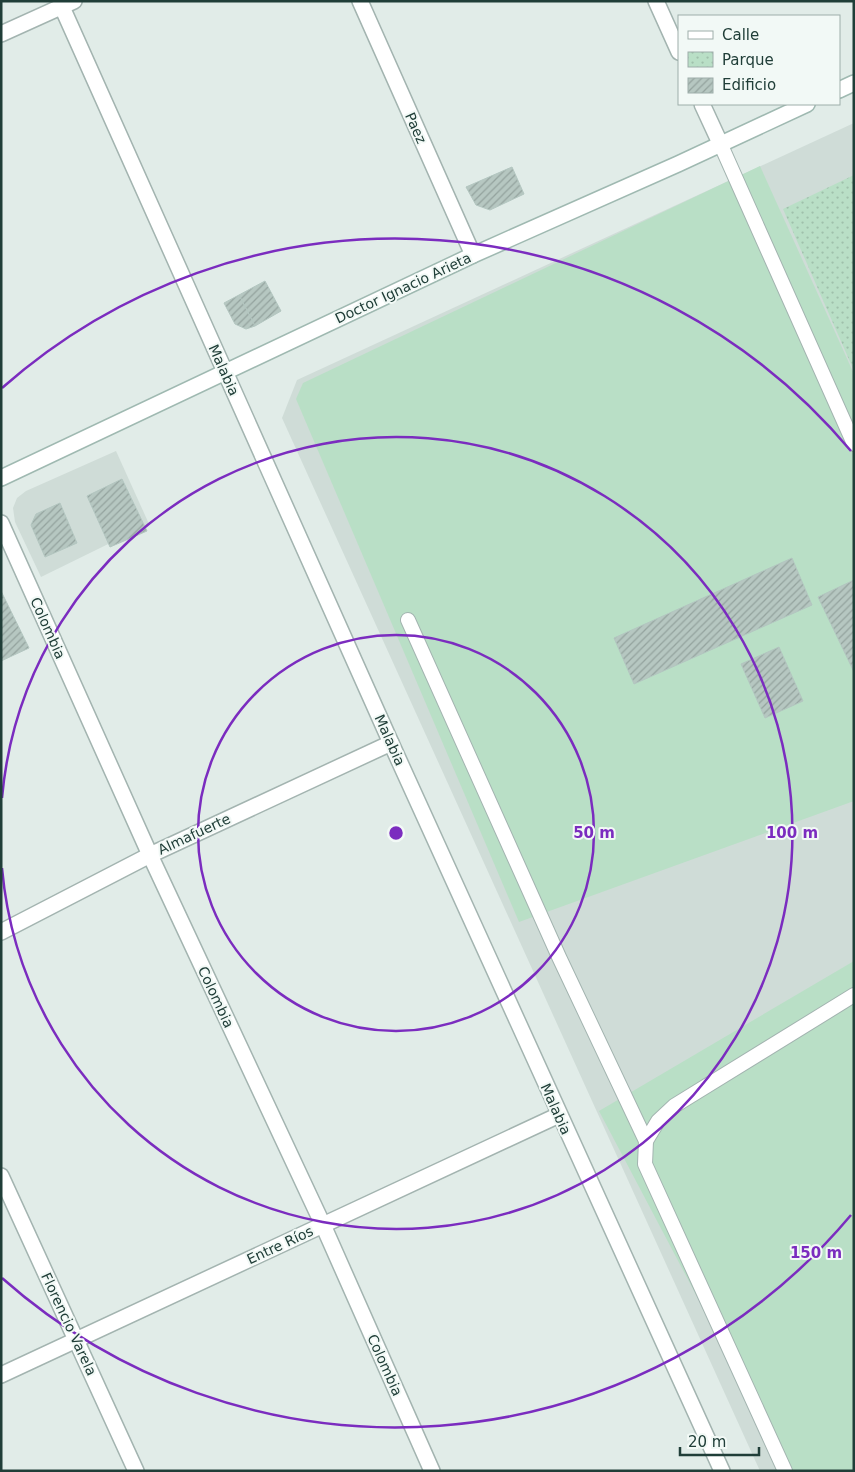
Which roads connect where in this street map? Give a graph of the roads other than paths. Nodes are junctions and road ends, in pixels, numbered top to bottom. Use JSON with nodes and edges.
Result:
{"nodes":[{"id":1,"x":360,"y":1,"type":"edge"},
{"id":2,"x":656,"y":1,"type":"edge"},
{"id":3,"x":68,"y":4,"type":"edge"},
{"id":4,"x":1,"y":34,"type":"edge"},
{"id":5,"x":678,"y":50,"type":"edge"},
{"id":6,"x":854,"y":83,"type":"edge"},
{"id":7,"x":840,"y":90,"type":"edge"},
{"id":8,"x":702,"y":105,"type":"edge"},
{"id":9,"x":805,"y":105,"type":"edge"},
{"id":10,"x":720,"y":144,"type":"junction"},
{"id":11,"x":473,"y":255,"type":"junction"},
{"id":12,"x":225,"y":372,"type":"junction"},
{"id":13,"x":854,"y":444,"type":"edge"},
{"id":14,"x":1,"y":478,"type":"edge"},
{"id":15,"x":1,"y":523,"type":"edge"},
{"id":16,"x":408,"y":620,"type":"dead end"},
{"id":17,"x":391,"y":743,"type":"junction"},
{"id":18,"x":150,"y":855,"type":"junction"},
{"id":19,"x":1,"y":932,"type":"edge"},
{"id":20,"x":854,"y":995,"type":"edge"},
{"id":21,"x":559,"y":1115,"type":"junction"},
{"id":22,"x":646,"y":1141,"type":"junction"},
{"id":23,"x":1,"y":1176,"type":"edge"},
{"id":24,"x":323,"y":1225,"type":"junction"},
{"id":25,"x":76,"y":1340,"type":"junction"},
{"id":26,"x":1,"y":1375,"type":"edge"},
{"id":27,"x":136,"y":1471,"type":"edge"},
{"id":28,"x":432,"y":1471,"type":"edge"},
{"id":29,"x":722,"y":1471,"type":"edge"},
{"id":30,"x":785,"y":1471,"type":"edge"}],
"edges":[{"from":1,"to":11,"type":"street","name":"Paez"},
{"from":2,"to":5,"type":"street"},
{"from":3,"to":4,"type":"street"},
{"from":3,"to":12,"type":"street","name":"Malabia"},
{"from":6,"to":7,"type":"street"},
{"from":8,"to":10,"type":"street"},
{"from":9,"to":10,"type":"street","name":"Doctor Ignacio Arieta"},
{"from":10,"to":11,"type":"street","name":"Doctor Ignacio Arieta"},
{"from":10,"to":13,"type":"lane"},
{"from":11,"to":12,"type":"street","name":"Doctor Ignacio Arieta"},
{"from":12,"to":14,"type":"street","name":"Doctor Ignacio Arieta"},
{"from":12,"to":17,"type":"street","name":"Malabia"},
{"from":15,"to":18,"type":"street","name":"Colombia"},
{"from":16,"to":22,"type":"lane"},
{"from":17,"to":18,"type":"street","name":"Almafuerte"},
{"from":17,"to":21,"type":"street","name":"Malabia"},
{"from":18,"to":19,"type":"street","name":"Almafuerte"},
{"from":18,"to":24,"type":"street","name":"Colombia"},
{"from":20,"to":22,"type":"lane"},
{"from":21,"to":24,"type":"street","name":"Entre Ríos"},
{"from":21,"to":29,"type":"street","name":"Malabia"},
{"from":22,"to":30,"type":"lane"},
{"from":23,"to":25,"type":"street","name":"Florencio Varela"},
{"from":24,"to":25,"type":"street","name":"Entre Ríos"},
{"from":24,"to":28,"type":"street","name":"Colombia"},
{"from":25,"to":26,"type":"street","name":"Entre Ríos"},
{"from":25,"to":27,"type":"street","name":"Florencio Varela"}]}
